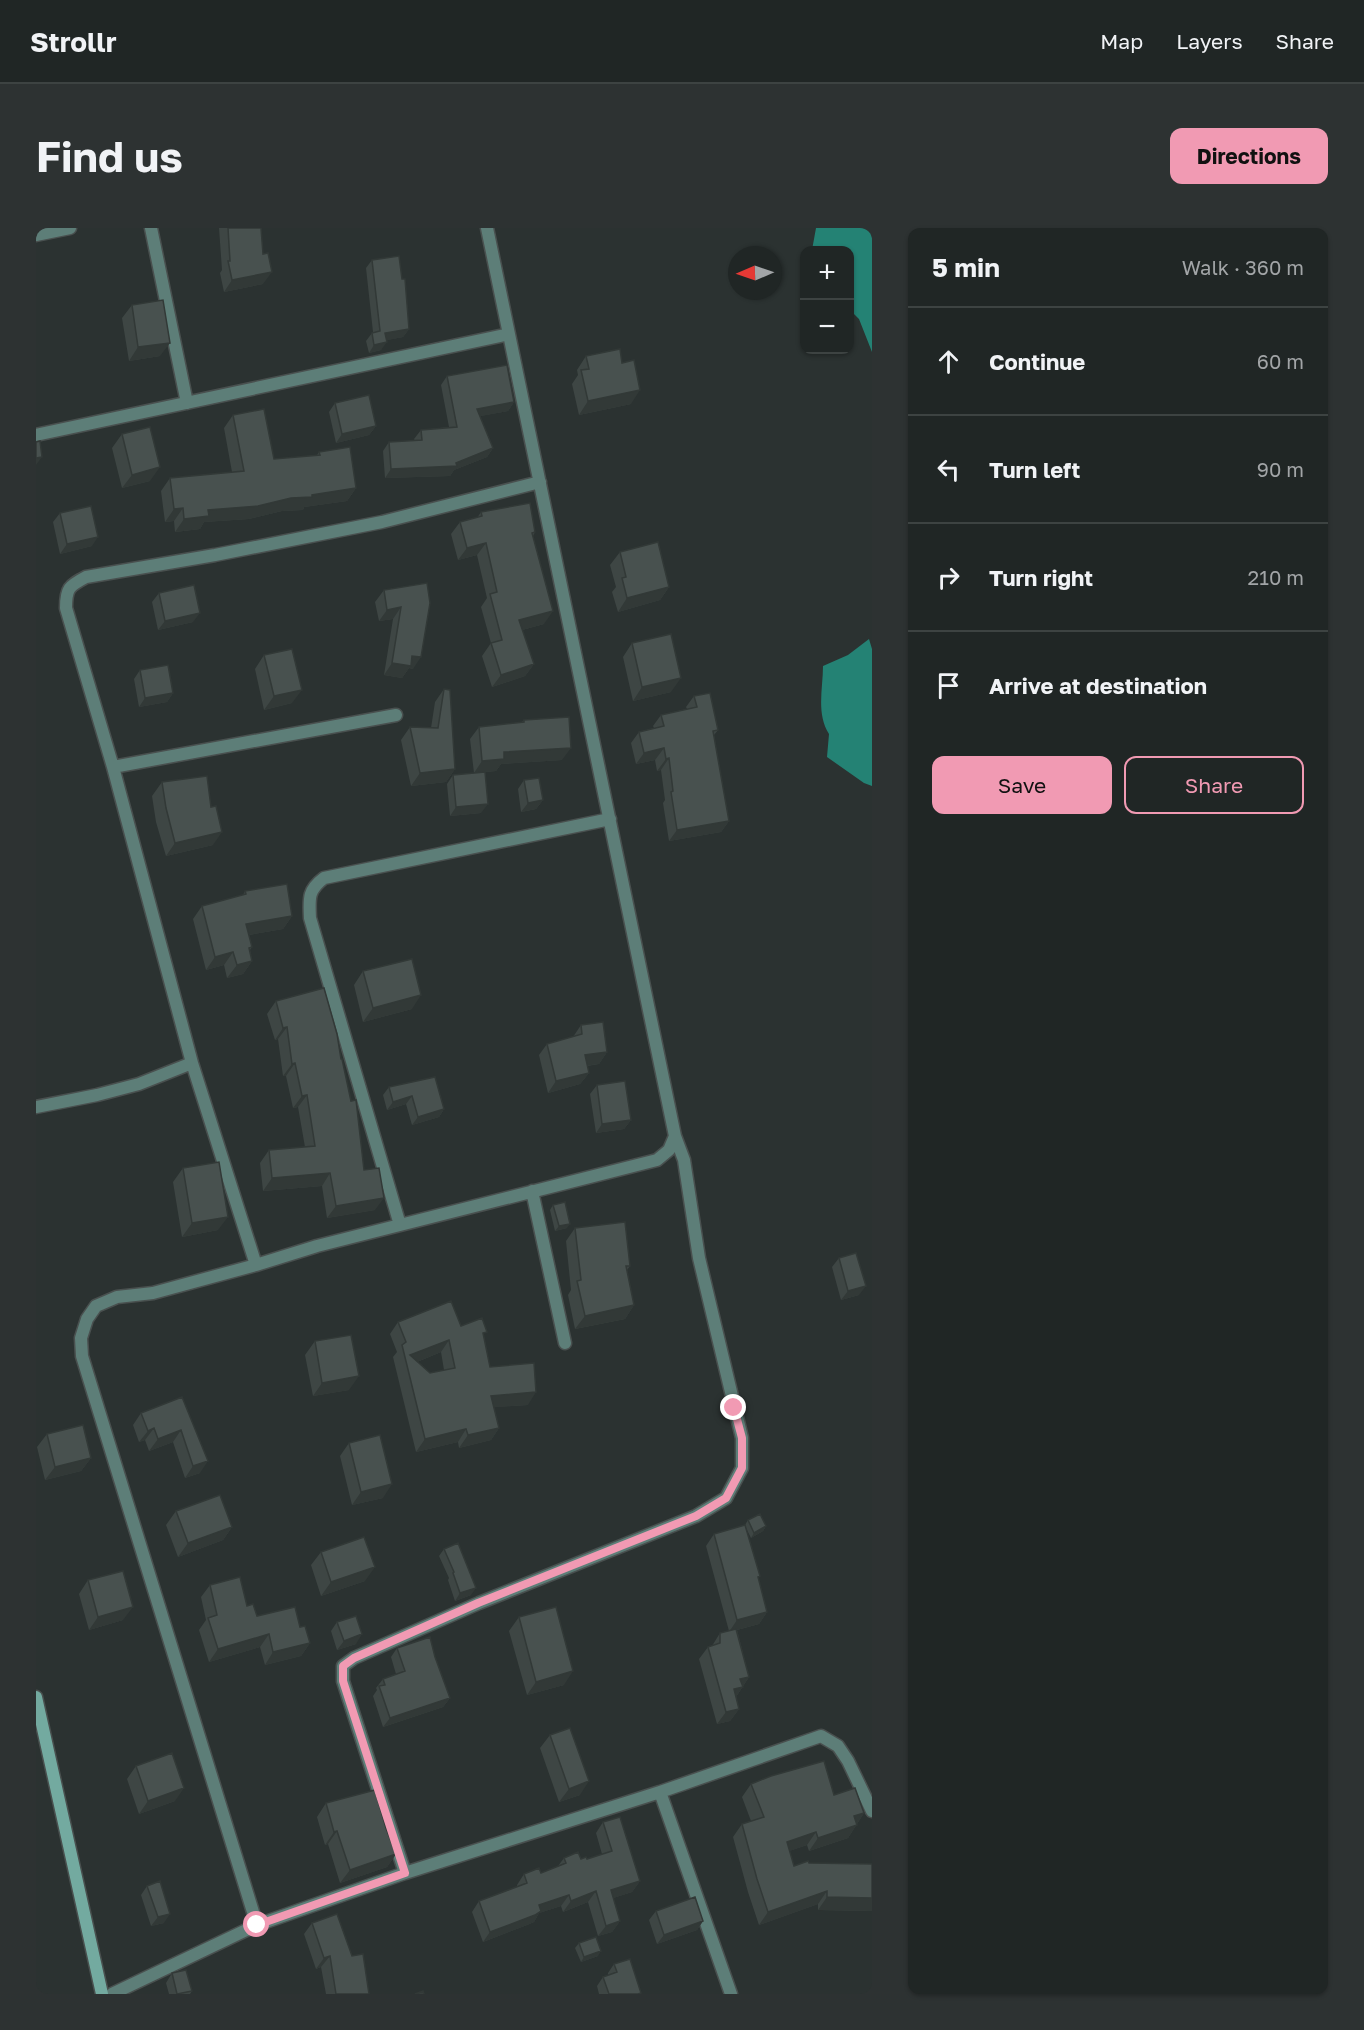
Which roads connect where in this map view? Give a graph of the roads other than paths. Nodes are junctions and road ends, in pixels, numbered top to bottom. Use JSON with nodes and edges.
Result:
{"nodes":[{"id":1,"x":70,"y":228,"type":"edge"},
{"id":2,"x":151,"y":228,"type":"edge"},
{"id":3,"x":487,"y":228,"type":"edge"},
{"id":4,"x":36,"y":235,"type":"edge"},
{"id":5,"x":509,"y":334,"type":"junction"},
{"id":6,"x":187,"y":403,"type":"junction"},
{"id":7,"x":36,"y":435,"type":"edge"},
{"id":8,"x":540,"y":482,"type":"junction"},
{"id":9,"x":396,"y":715,"type":"dead end"},
{"id":10,"x":112,"y":767,"type":"junction"},
{"id":11,"x":610,"y":819,"type":"junction"},
{"id":12,"x":192,"y":1063,"type":"junction"},
{"id":13,"x":36,"y":1107,"type":"edge"},
{"id":14,"x":675,"y":1136,"type":"junction"},
{"id":15,"x":532,"y":1191,"type":"junction"},
{"id":16,"x":400,"y":1225,"type":"junction"},
{"id":17,"x":256,"y":1265,"type":"junction"},
{"id":18,"x":565,"y":1343,"type":"dead end"},
{"id":19,"x":36,"y":1697,"type":"edge"},
{"id":20,"x":660,"y":1792,"type":"junction"},
{"id":21,"x":872,"y":1811,"type":"edge"},
{"id":22,"x":405,"y":1873,"type":"junction"},
{"id":23,"x":257,"y":1925,"type":"junction"},
{"id":24,"x":102,"y":1994,"type":"edge"},
{"id":25,"x":112,"y":1994,"type":"edge"},
{"id":26,"x":731,"y":1994,"type":"edge"}],
"edges":[{"from":1,"to":4,"type":"street"},
{"from":2,"to":6,"type":"street"},
{"from":3,"to":5,"type":"street"},
{"from":5,"to":6,"type":"street"},
{"from":5,"to":8,"type":"street"},
{"from":6,"to":7,"type":"street"},
{"from":8,"to":10,"type":"street"},
{"from":8,"to":11,"type":"street"},
{"from":9,"to":10,"type":"street"},
{"from":10,"to":12,"type":"street"},
{"from":11,"to":14,"type":"street"},
{"from":11,"to":16,"type":"street"},
{"from":12,"to":13,"type":"street"},
{"from":12,"to":17,"type":"street"},
{"from":14,"to":15,"type":"street"},
{"from":14,"to":22,"type":"street"},
{"from":15,"to":16,"type":"street"},
{"from":15,"to":18,"type":"street"},
{"from":16,"to":17,"type":"street"},
{"from":17,"to":23,"type":"street"},
{"from":19,"to":24,"type":"main road"},
{"from":20,"to":21,"type":"street"},
{"from":20,"to":22,"type":"street"},
{"from":20,"to":26,"type":"street"},
{"from":22,"to":23,"type":"street"},
{"from":23,"to":25,"type":"street"}]}
